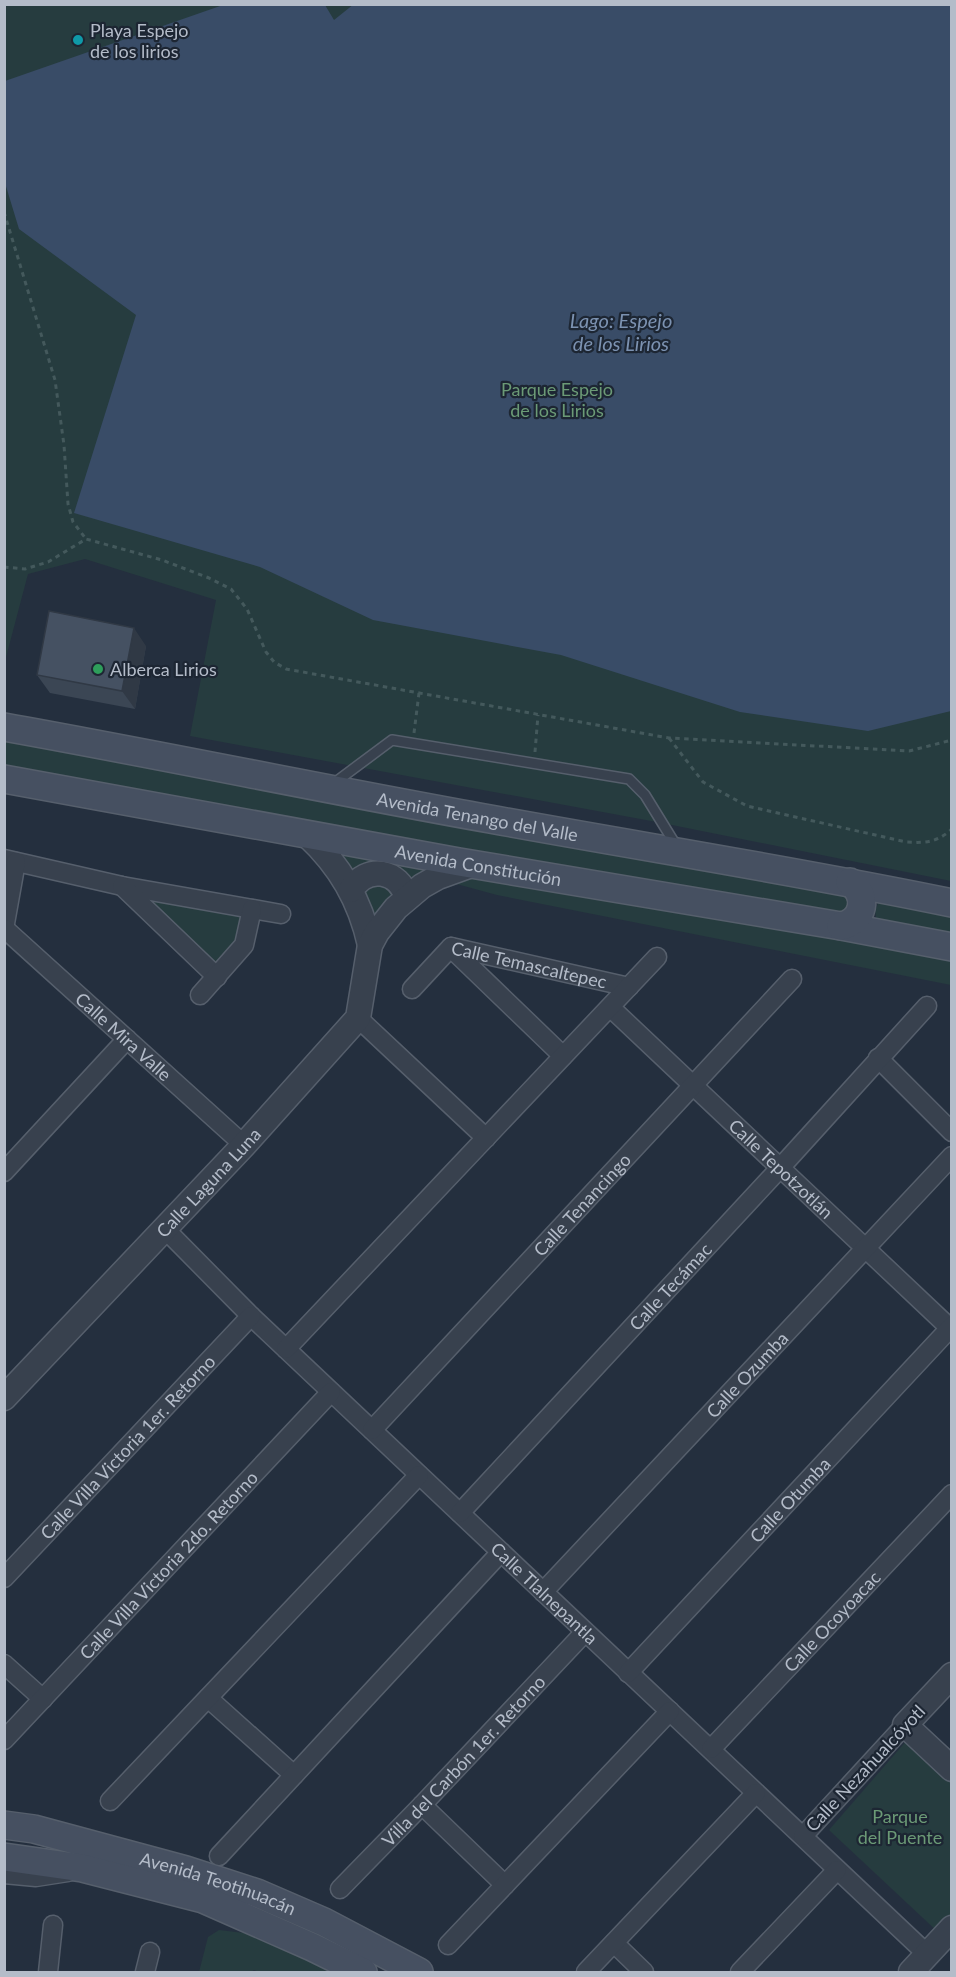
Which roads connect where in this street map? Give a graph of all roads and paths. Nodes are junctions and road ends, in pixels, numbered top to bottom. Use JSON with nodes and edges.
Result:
{"nodes":[{"id":1,"x":4,"y":212,"type":"edge"},
{"id":2,"x":86,"y":539,"type":"junction"},
{"id":3,"x":4,"y":567,"type":"edge"},
{"id":4,"x":419,"y":693,"type":"junction"},
{"id":5,"x":538,"y":715,"type":"junction"},
{"id":6,"x":4,"y":727,"type":"edge"},
{"id":7,"x":669,"y":738,"type":"junction"},
{"id":8,"x":951,"y":740,"type":"edge"},
{"id":9,"x":412,"y":745,"type":"junction"},
{"id":10,"x":534,"y":764,"type":"junction"},
{"id":11,"x":4,"y":779,"type":"edge"},
{"id":12,"x":328,"y":788,"type":"junction"},
{"id":13,"x":951,"y":829,"type":"edge"},
{"id":14,"x":307,"y":835,"type":"junction"},
{"id":15,"x":682,"y":854,"type":"junction"},
{"id":16,"x":10,"y":861,"type":"edge"},
{"id":17,"x":474,"y":864,"type":"junction"},
{"id":18,"x":850,"y":882,"type":"junction"},
{"id":19,"x":122,"y":886,"type":"junction"},
{"id":20,"x":351,"y":890,"type":"junction"},
{"id":21,"x":893,"y":891,"type":"junction"},
{"id":22,"x":407,"y":898,"type":"junction"},
{"id":23,"x":951,"y":903,"type":"edge"},
{"id":24,"x":252,"y":909,"type":"junction"},
{"id":25,"x":281,"y":914,"type":"dead end"},
{"id":26,"x":841,"y":926,"type":"junction"},
{"id":27,"x":5,"y":929,"type":"edge"},
{"id":28,"x":886,"y":935,"type":"junction"},
{"id":29,"x":370,"y":945,"type":"junction"},
{"id":30,"x":451,"y":947,"type":"junction"},
{"id":31,"x":951,"y":947,"type":"edge"},
{"id":32,"x":657,"y":957,"type":"dead end"},
{"id":33,"x":217,"y":977,"type":"junction"},
{"id":34,"x":792,"y":979,"type":"dead end"},
{"id":35,"x":629,"y":987,"type":"junction"},
{"id":36,"x":412,"y":988,"type":"dead end"},
{"id":37,"x":200,"y":994,"type":"dead end"},
{"id":38,"x":927,"y":1006,"type":"dead end"},
{"id":39,"x":611,"y":1008,"type":"junction"},
{"id":40,"x":358,"y":1018,"type":"junction"},
{"id":41,"x":127,"y":1039,"type":"junction"},
{"id":42,"x":563,"y":1056,"type":"junction"},
{"id":43,"x":878,"y":1058,"type":"junction"},
{"id":44,"x":694,"y":1086,"type":"junction"},
{"id":45,"x":951,"y":1132,"type":"edge"},
{"id":46,"x":486,"y":1138,"type":"junction"},
{"id":47,"x":244,"y":1145,"type":"junction"},
{"id":48,"x":951,"y":1156,"type":"edge"},
{"id":49,"x":780,"y":1168,"type":"junction"},
{"id":50,"x":4,"y":1172,"type":"edge"},
{"id":51,"x":165,"y":1229,"type":"junction"},
{"id":52,"x":865,"y":1248,"type":"junction"},
{"id":53,"x":251,"y":1316,"type":"junction"},
{"id":54,"x":951,"y":1328,"type":"edge"},
{"id":55,"x":286,"y":1348,"type":"junction"},
{"id":56,"x":331,"y":1392,"type":"junction"},
{"id":57,"x":4,"y":1398,"type":"edge"},
{"id":58,"x":372,"y":1430,"type":"junction"},
{"id":59,"x":419,"y":1475,"type":"junction"},
{"id":60,"x":951,"y":1494,"type":"edge"},
{"id":61,"x":459,"y":1513,"type":"junction"},
{"id":62,"x":501,"y":1552,"type":"junction"},
{"id":63,"x":4,"y":1578,"type":"edge"},
{"id":64,"x":543,"y":1592,"type":"junction"},
{"id":65,"x":585,"y":1632,"type":"junction"},
{"id":66,"x":4,"y":1664,"type":"edge"},
{"id":67,"x":628,"y":1673,"type":"junction"},
{"id":68,"x":951,"y":1675,"type":"edge"},
{"id":69,"x":208,"y":1698,"type":"junction"},
{"id":70,"x":43,"y":1699,"type":"junction"},
{"id":71,"x":669,"y":1711,"type":"junction"},
{"id":72,"x":905,"y":1725,"type":"junction"},
{"id":73,"x":4,"y":1740,"type":"edge"},
{"id":74,"x":711,"y":1749,"type":"junction"},
{"id":75,"x":951,"y":1768,"type":"edge"},
{"id":76,"x":294,"y":1775,"type":"junction"},
{"id":77,"x":756,"y":1793,"type":"junction"},
{"id":78,"x":110,"y":1801,"type":"dead end"},
{"id":79,"x":422,"y":1805,"type":"junction"},
{"id":80,"x":4,"y":1825,"type":"edge"},
{"id":81,"x":803,"y":1836,"type":"junction"},
{"id":82,"x":219,"y":1856,"type":"dead end"},
{"id":83,"x":4,"y":1857,"type":"edge"},
{"id":84,"x":82,"y":1868,"type":"junction"},
{"id":85,"x":837,"y":1870,"type":"junction"},
{"id":86,"x":4,"y":1874,"type":"edge"},
{"id":87,"x":505,"y":1885,"type":"junction"},
{"id":88,"x":340,"y":1889,"type":"dead end"},
{"id":89,"x":53,"y":1925,"type":"dead end"},
{"id":90,"x":951,"y":1928,"type":"edge"},
{"id":91,"x":614,"y":1943,"type":"junction"},
{"id":92,"x":448,"y":1945,"type":"dead end"},
{"id":93,"x":150,"y":1952,"type":"dead end"},
{"id":94,"x":927,"y":1954,"type":"junction"},
{"id":95,"x":48,"y":1972,"type":"edge"},
{"id":96,"x":145,"y":1972,"type":"edge"},
{"id":97,"x":363,"y":1972,"type":"edge"},
{"id":98,"x":419,"y":1972,"type":"edge"},
{"id":99,"x":586,"y":1972,"type":"edge"},
{"id":100,"x":644,"y":1972,"type":"edge"},
{"id":101,"x":740,"y":1972,"type":"edge"},
{"id":102,"x":911,"y":1972,"type":"edge"}],
"edges":[{"from":1,"to":2,"type":"path"},
{"from":2,"to":3,"type":"path"},
{"from":2,"to":4,"type":"path"},
{"from":4,"to":5,"type":"path"},
{"from":4,"to":9,"type":"path"},
{"from":5,"to":7,"type":"path"},
{"from":5,"to":10,"type":"path"},
{"from":6,"to":12,"type":"main road","name":"Avenida Tenango del Valle"},
{"from":7,"to":8,"type":"path"},
{"from":7,"to":13,"type":"path"},
{"from":9,"to":10,"type":"lane"},
{"from":9,"to":12,"type":"lane"},
{"from":10,"to":15,"type":"lane"},
{"from":11,"to":14,"type":"main road","name":"Avenida Constitución"},
{"from":12,"to":15,"type":"main road","name":"Avenida Tenango del Valle"},
{"from":14,"to":17,"type":"main road","name":"Avenida Constitución"},
{"from":14,"to":20,"type":"street"},
{"from":15,"to":18,"type":"main road","name":"Avenida Tenango del Valle"},
{"from":16,"to":19,"type":"street"},
{"from":16,"to":27,"type":"street"},
{"from":17,"to":22,"type":"street"},
{"from":17,"to":26,"type":"main road","name":"Avenida Constitución"},
{"from":18,"to":21,"type":"main road","name":"Avenida Tenango del Valle"},
{"from":18,"to":26,"type":"main road"},
{"from":19,"to":24,"type":"street"},
{"from":19,"to":33,"type":"street"},
{"from":20,"to":22,"type":"street"},
{"from":20,"to":29,"type":"street"},
{"from":21,"to":23,"type":"main road","name":"Avenida Tenango del Valle"},
{"from":21,"to":28,"type":"main road"},
{"from":22,"to":29,"type":"street"},
{"from":24,"to":25,"type":"street"},
{"from":24,"to":33,"type":"street"},
{"from":26,"to":28,"type":"main road","name":"Avenida Constitución"},
{"from":27,"to":41,"type":"street","name":"Calle Mira Valle"},
{"from":28,"to":31,"type":"main road","name":"Avenida Constitución"},
{"from":29,"to":40,"type":"street"},
{"from":30,"to":35,"type":"street","name":"Calle Temascaltepec"},
{"from":30,"to":36,"type":"street"},
{"from":30,"to":42,"type":"street","name":"Calle Temascaltepec"},
{"from":32,"to":35,"type":"street"},
{"from":33,"to":37,"type":"street"},
{"from":34,"to":44,"type":"street","name":"Calle Tenancingo"},
{"from":35,"to":39,"type":"street","name":"Calle Temascaltepec"},
{"from":38,"to":43,"type":"street","name":"Calle Tecámac"},
{"from":39,"to":42,"type":"street","name":"Calle Temascaltepec"},
{"from":39,"to":44,"type":"street","name":"Calle Tepotzotlán"},
{"from":40,"to":46,"type":"street"},
{"from":40,"to":47,"type":"street","name":"Calle Laguna Luna"},
{"from":41,"to":47,"type":"street","name":"Calle Mira Valle"},
{"from":41,"to":50,"type":"street"},
{"from":42,"to":46,"type":"street","name":"Calle Temascaltepec"},
{"from":43,"to":45,"type":"street"},
{"from":43,"to":49,"type":"street","name":"Calle Tecámac"},
{"from":44,"to":49,"type":"street","name":"Calle Tepotzotlán"},
{"from":44,"to":58,"type":"street","name":"Calle Tenancingo"},
{"from":46,"to":55,"type":"street","name":"Calle Temascaltepec"},
{"from":47,"to":51,"type":"street","name":"Calle Laguna Luna"},
{"from":48,"to":52,"type":"street","name":"Calle Ozumba"},
{"from":49,"to":52,"type":"street","name":"Calle Tepotzotlán"},
{"from":49,"to":61,"type":"street","name":"Calle Tecámac"},
{"from":51,"to":53,"type":"street","name":"Calle Tlalnepantla"},
{"from":51,"to":57,"type":"street","name":"Calle Laguna Luna"},
{"from":52,"to":54,"type":"street","name":"Calle Tepotzotlán"},
{"from":52,"to":64,"type":"street","name":"Calle Ozumba"},
{"from":53,"to":55,"type":"street","name":"Calle Tlalnepantla"},
{"from":53,"to":63,"type":"street","name":"Calle Villa Victoria 1er. Retorno"},
{"from":54,"to":67,"type":"street","name":"Calle Otumba"},
{"from":55,"to":56,"type":"street","name":"Calle Tlalnepantla"},
{"from":56,"to":58,"type":"street","name":"Calle Tlalnepantla"},
{"from":56,"to":70,"type":"street","name":"Calle Villa Victoria 2do. Retorno"},
{"from":58,"to":59,"type":"street","name":"Calle Tlalnepantla"},
{"from":59,"to":61,"type":"street","name":"Calle Tlalnepantla"},
{"from":59,"to":69,"type":"street"},
{"from":60,"to":74,"type":"street","name":"Calle Ocoyoacac"},
{"from":61,"to":62,"type":"street","name":"Calle Tlalnepantla"},
{"from":62,"to":64,"type":"street","name":"Calle Tlalnepantla"},
{"from":62,"to":76,"type":"street"},
{"from":64,"to":65,"type":"street","name":"Calle Tlalnepantla"},
{"from":65,"to":67,"type":"street","name":"Calle Tlalnepantla"},
{"from":65,"to":79,"type":"street","name":"Villa del Carbón 1er. Retorno"},
{"from":66,"to":70,"type":"street"},
{"from":67,"to":71,"type":"street","name":"Calle Tlalnepantla"},
{"from":68,"to":72,"type":"street","name":"Calle Nezahualcóyotl"},
{"from":69,"to":76,"type":"street"},
{"from":69,"to":78,"type":"street"},
{"from":70,"to":73,"type":"street","name":"Calle Villa Victoria 2do. Retorno"},
{"from":71,"to":74,"type":"street","name":"Calle Tlalnepantla"},
{"from":71,"to":87,"type":"street"},
{"from":72,"to":75,"type":"street"},
{"from":72,"to":81,"type":"street","name":"Calle Nezahualcóyotl"},
{"from":74,"to":77,"type":"street","name":"Calle Tlalnepantla"},
{"from":76,"to":82,"type":"street"},
{"from":77,"to":81,"type":"street","name":"Calle Tlalnepantla"},
{"from":77,"to":91,"type":"street"},
{"from":79,"to":87,"type":"street"},
{"from":79,"to":88,"type":"street","name":"Villa del Carbón 1er. Retorno"},
{"from":80,"to":98,"type":"main road","name":"Avenida Teotihuacán"},
{"from":81,"to":85,"type":"street","name":"Calle Tlalnepantla"},
{"from":83,"to":84,"type":"main road","name":"Avenida Teotihuacán"},
{"from":84,"to":86,"type":"street"},
{"from":84,"to":97,"type":"main road","name":"Avenida Teotihuacán"},
{"from":85,"to":94,"type":"street","name":"Calle Tlalnepantla"},
{"from":85,"to":101,"type":"street"},
{"from":87,"to":92,"type":"street"},
{"from":89,"to":95,"type":"street"},
{"from":90,"to":94,"type":"street"},
{"from":91,"to":99,"type":"street"},
{"from":91,"to":100,"type":"street"},
{"from":93,"to":96,"type":"street"},
{"from":94,"to":102,"type":"street"}]}
